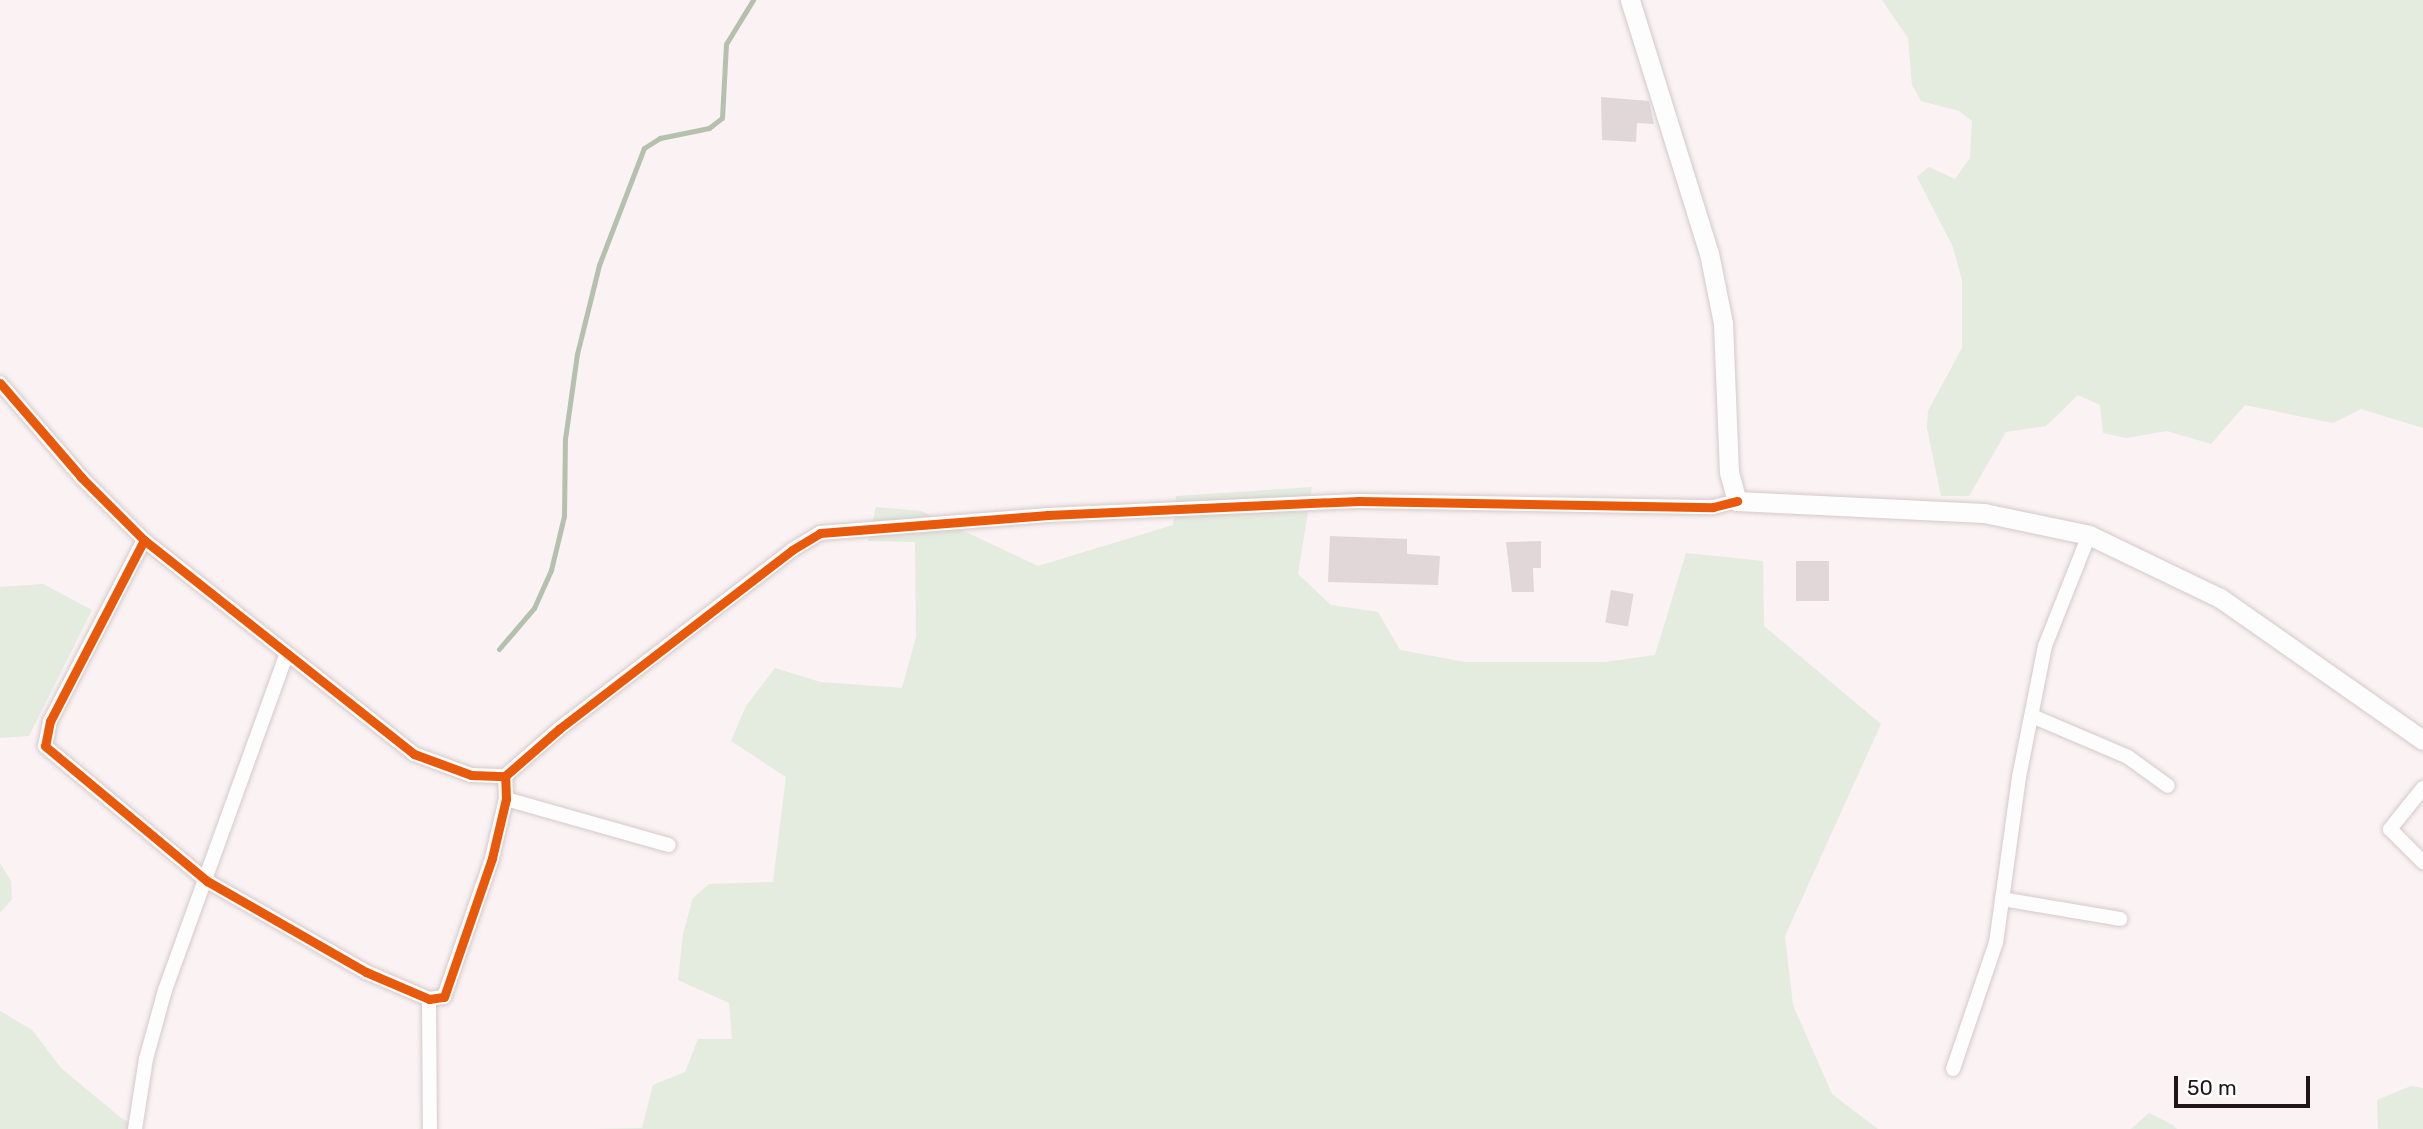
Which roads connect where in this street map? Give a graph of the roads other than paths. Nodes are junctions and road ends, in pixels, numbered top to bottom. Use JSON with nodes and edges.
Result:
{"nodes":[{"id":1,"x":1630,"y":0,"type":"edge"},
{"id":2,"x":0,"y":383,"type":"edge"},
{"id":3,"x":1737,"y":501,"type":"junction"},
{"id":4,"x":2090,"y":535,"type":"junction"},
{"id":5,"x":144,"y":540,"type":"junction"},
{"id":6,"x":286,"y":655,"type":"junction"},
{"id":7,"x":2032,"y":716,"type":"junction"},
{"id":8,"x":2423,"y":740,"type":"edge"},
{"id":9,"x":505,"y":776,"type":"junction"},
{"id":10,"x":2168,"y":786,"type":"dead end"},
{"id":11,"x":2423,"y":788,"type":"edge"},
{"id":12,"x":506,"y":799,"type":"junction"},
{"id":13,"x":669,"y":845,"type":"dead end"},
{"id":14,"x":2423,"y":862,"type":"edge"},
{"id":15,"x":207,"y":881,"type":"junction"},
{"id":16,"x":2002,"y":900,"type":"junction"},
{"id":17,"x":2120,"y":919,"type":"dead end"},
{"id":18,"x":429,"y":999,"type":"junction"},
{"id":19,"x":1953,"y":1069,"type":"dead end"},
{"id":20,"x":135,"y":1129,"type":"edge"},
{"id":21,"x":430,"y":1129,"type":"edge"}],
"edges":[{"from":1,"to":3,"type":"main road"},
{"from":2,"to":5,"type":"street"},
{"from":3,"to":4,"type":"main road"},
{"from":3,"to":9,"type":"street"},
{"from":4,"to":7,"type":"street"},
{"from":4,"to":8,"type":"main road"},
{"from":5,"to":6,"type":"street"},
{"from":5,"to":15,"type":"street"},
{"from":6,"to":9,"type":"street"},
{"from":6,"to":15,"type":"street"},
{"from":7,"to":10,"type":"street"},
{"from":7,"to":16,"type":"street"},
{"from":9,"to":12,"type":"street"},
{"from":11,"to":14,"type":"street"},
{"from":12,"to":13,"type":"street"},
{"from":12,"to":18,"type":"street"},
{"from":15,"to":18,"type":"street"},
{"from":15,"to":20,"type":"street"},
{"from":16,"to":17,"type":"street"},
{"from":16,"to":19,"type":"street"},
{"from":18,"to":21,"type":"street"}]}
